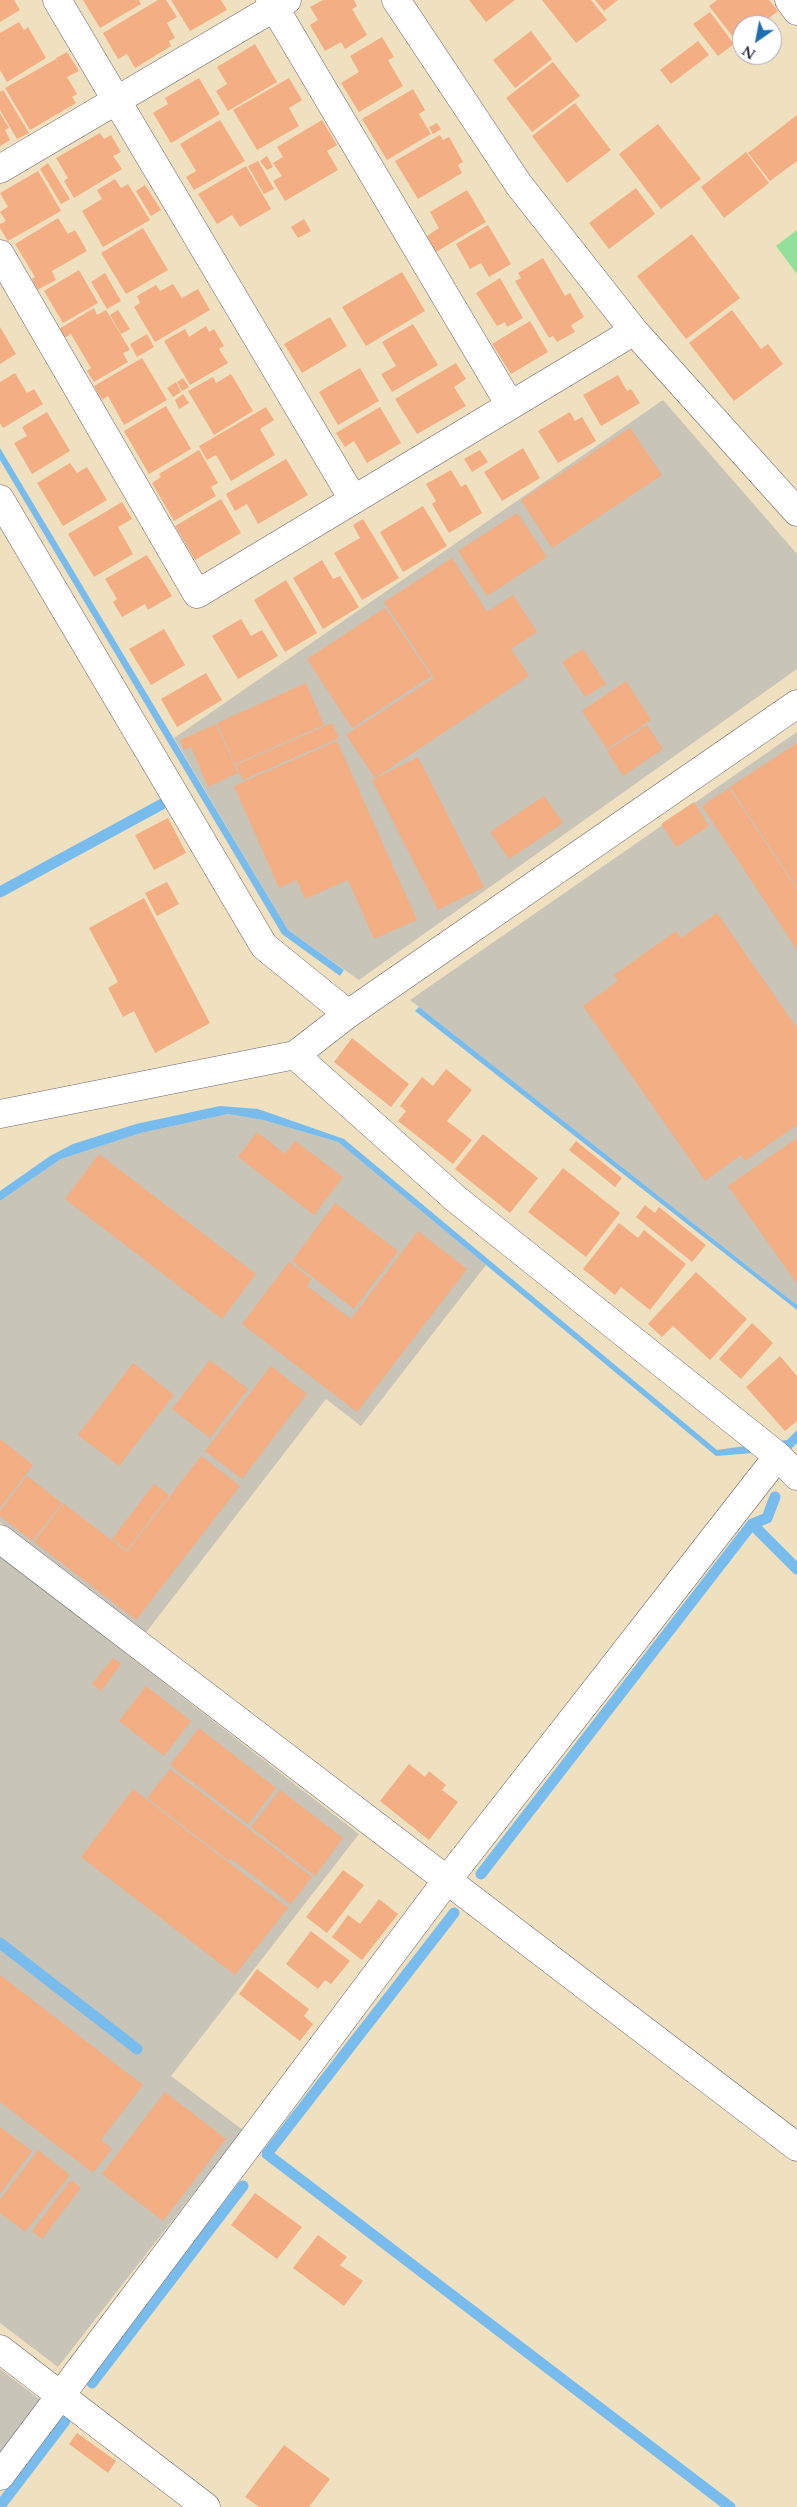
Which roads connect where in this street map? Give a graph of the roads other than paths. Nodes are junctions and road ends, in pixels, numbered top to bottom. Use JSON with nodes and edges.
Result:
{"nodes":[{"id":1,"x":57,"y":0,"type":"edge"},
{"id":2,"x":396,"y":0,"type":"edge"},
{"id":3,"x":789,"y":0,"type":"edge"},
{"id":4,"x":277,"y":3,"type":"edge"},
{"id":5,"x":797,"y":11,"type":"edge"},
{"id":6,"x":117,"y":101,"type":"junction"},
{"id":7,"x":0,"y":169,"type":"edge"},
{"id":8,"x":0,"y":254,"type":"edge"},
{"id":9,"x":634,"y":331,"type":"junction"},
{"id":10,"x":510,"y":405,"type":"junction"},
{"id":11,"x":0,"y":499,"type":"edge"},
{"id":12,"x":353,"y":499,"type":"junction"},
{"id":13,"x":797,"y":512,"type":"edge"},
{"id":14,"x":797,"y":704,"type":"edge"},
{"id":15,"x":348,"y":1014,"type":"junction"},
{"id":16,"x":295,"y":1055,"type":"junction"},
{"id":17,"x":0,"y":1114,"type":"edge"},
{"id":18,"x":768,"y":1448,"type":"junction"},
{"id":19,"x":797,"y":1476,"type":"edge"},
{"id":20,"x":0,"y":1539,"type":"edge"},
{"id":21,"x":448,"y":1879,"type":"junction"},
{"id":22,"x":797,"y":2147,"type":"edge"},
{"id":23,"x":0,"y":2349,"type":"edge"},
{"id":24,"x":60,"y":2396,"type":"junction"},
{"id":25,"x":0,"y":2476,"type":"edge"},
{"id":26,"x":206,"y":2507,"type":"edge"}],
"edges":[{"from":1,"to":6,"type":"street"},
{"from":2,"to":9,"type":"street"},
{"from":3,"to":5,"type":"street"},
{"from":4,"to":6,"type":"street"},
{"from":4,"to":10,"type":"street"},
{"from":6,"to":7,"type":"street"},
{"from":6,"to":12,"type":"street"},
{"from":8,"to":12,"type":"street"},
{"from":9,"to":10,"type":"street"},
{"from":9,"to":13,"type":"street"},
{"from":10,"to":12,"type":"street"},
{"from":11,"to":15,"type":"street"},
{"from":14,"to":15,"type":"street"},
{"from":15,"to":16,"type":"street"},
{"from":16,"to":17,"type":"street"},
{"from":16,"to":18,"type":"street"},
{"from":18,"to":19,"type":"street"},
{"from":18,"to":21,"type":"street"},
{"from":20,"to":21,"type":"street"},
{"from":21,"to":22,"type":"street"},
{"from":21,"to":24,"type":"street"},
{"from":23,"to":24,"type":"street"},
{"from":24,"to":25,"type":"street"},
{"from":24,"to":26,"type":"street"}]}
